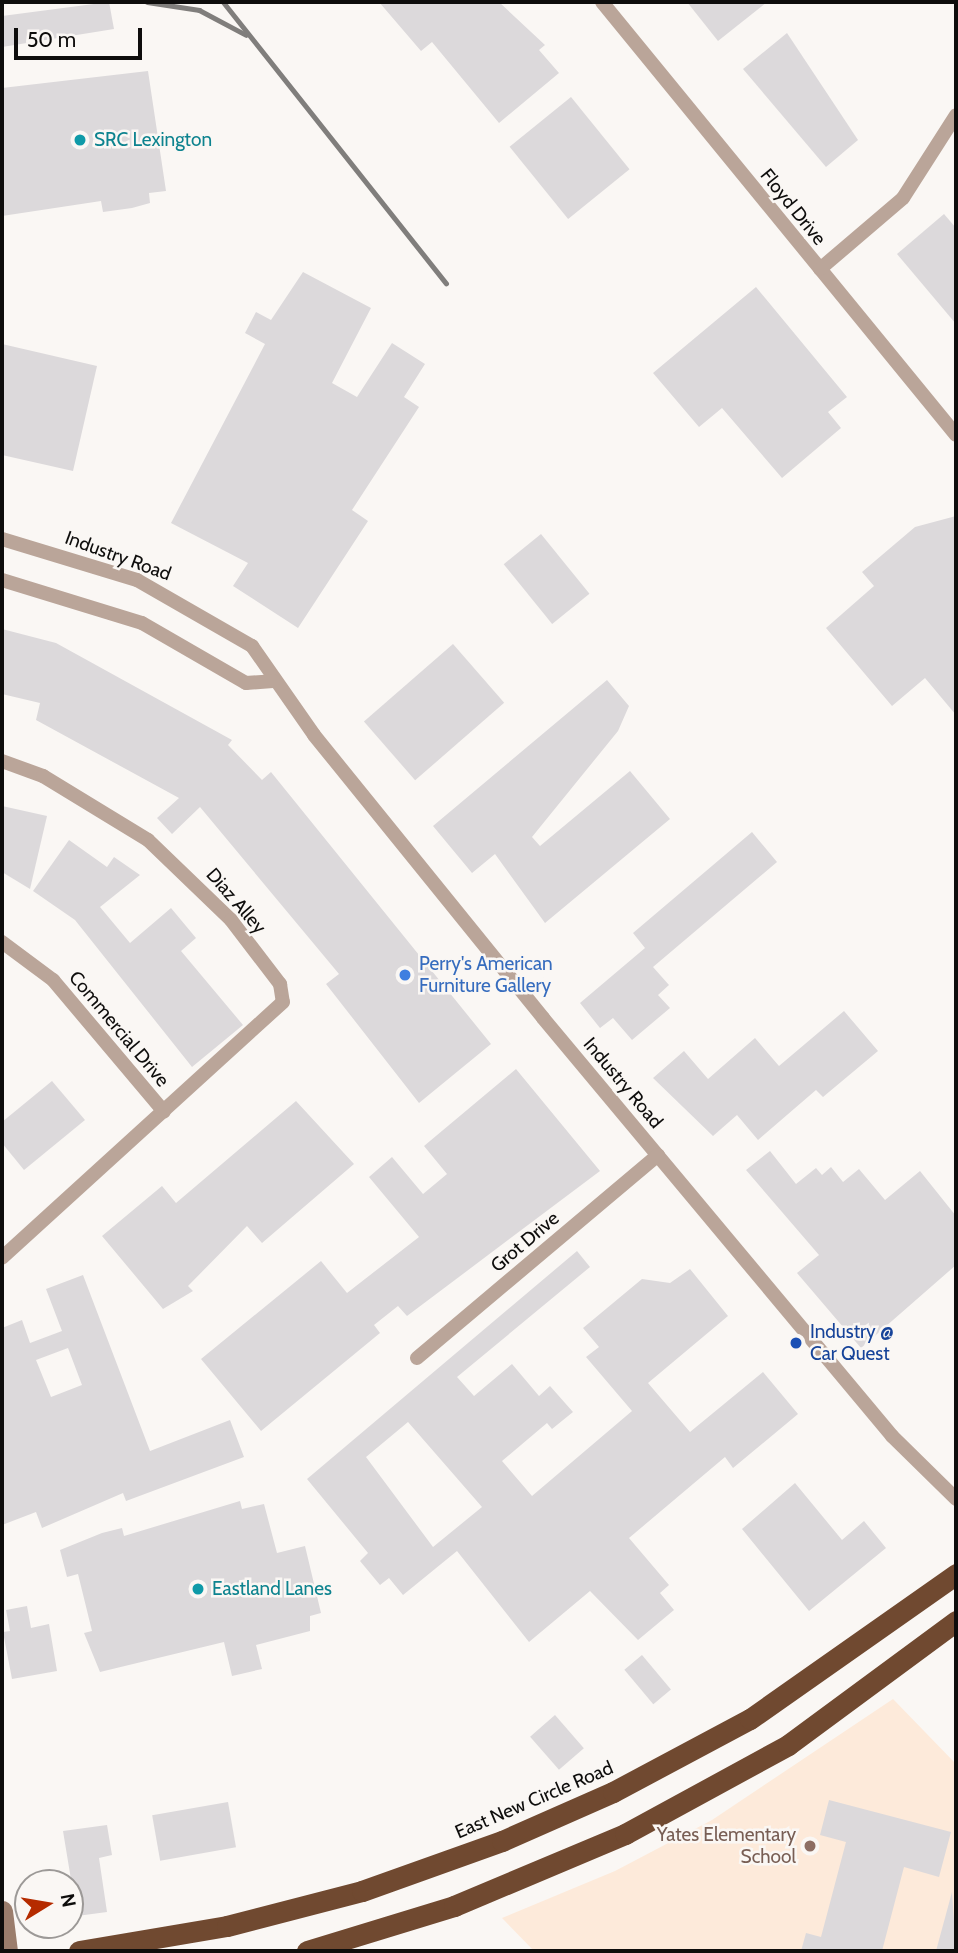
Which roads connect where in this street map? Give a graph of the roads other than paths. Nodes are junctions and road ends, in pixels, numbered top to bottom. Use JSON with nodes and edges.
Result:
{"nodes":[{"id":1,"x":602,"y":2,"type":"edge"},
{"id":2,"x":956,"y":115,"type":"edge"},
{"id":3,"x":820,"y":269,"type":"junction"},
{"id":4,"x":956,"y":435,"type":"edge"},
{"id":5,"x":2,"y":539,"type":"edge"},
{"id":6,"x":2,"y":580,"type":"edge"},
{"id":7,"x":272,"y":681,"type":"junction"},
{"id":8,"x":2,"y":761,"type":"edge"},
{"id":9,"x":2,"y":942,"type":"edge"},
{"id":10,"x":164,"y":1112,"type":"junction"},
{"id":11,"x":658,"y":1155,"type":"junction"},
{"id":12,"x":2,"y":1258,"type":"edge"},
{"id":13,"x":416,"y":1358,"type":"dead end"},
{"id":14,"x":956,"y":1499,"type":"edge"},
{"id":15,"x":956,"y":1574,"type":"edge"},
{"id":16,"x":956,"y":1621,"type":"edge"},
{"id":17,"x":2,"y":1911,"type":"edge"},
{"id":18,"x":7,"y":1951,"type":"edge"},
{"id":19,"x":79,"y":1951,"type":"edge"},
{"id":20,"x":307,"y":1951,"type":"edge"}],
"edges":[{"from":1,"to":3,"type":"street","name":"Floyd Drive"},
{"from":2,"to":3,"type":"street"},
{"from":3,"to":4,"type":"street","name":"Floyd Drive"},
{"from":5,"to":7,"type":"street","name":"Industry Road"},
{"from":6,"to":7,"type":"street"},
{"from":7,"to":11,"type":"street","name":"Industry Road"},
{"from":8,"to":10,"type":"street","name":"Diaz Alley"},
{"from":9,"to":10,"type":"street","name":"Commercial Drive"},
{"from":10,"to":12,"type":"street","name":"Commercial Drive"},
{"from":11,"to":13,"type":"street","name":"Grot Drive"},
{"from":11,"to":14,"type":"street","name":"Industry Road"},
{"from":15,"to":19,"type":"highway","name":"East New Circle Road"},
{"from":16,"to":20,"type":"highway"},
{"from":17,"to":18,"type":"street"}]}
